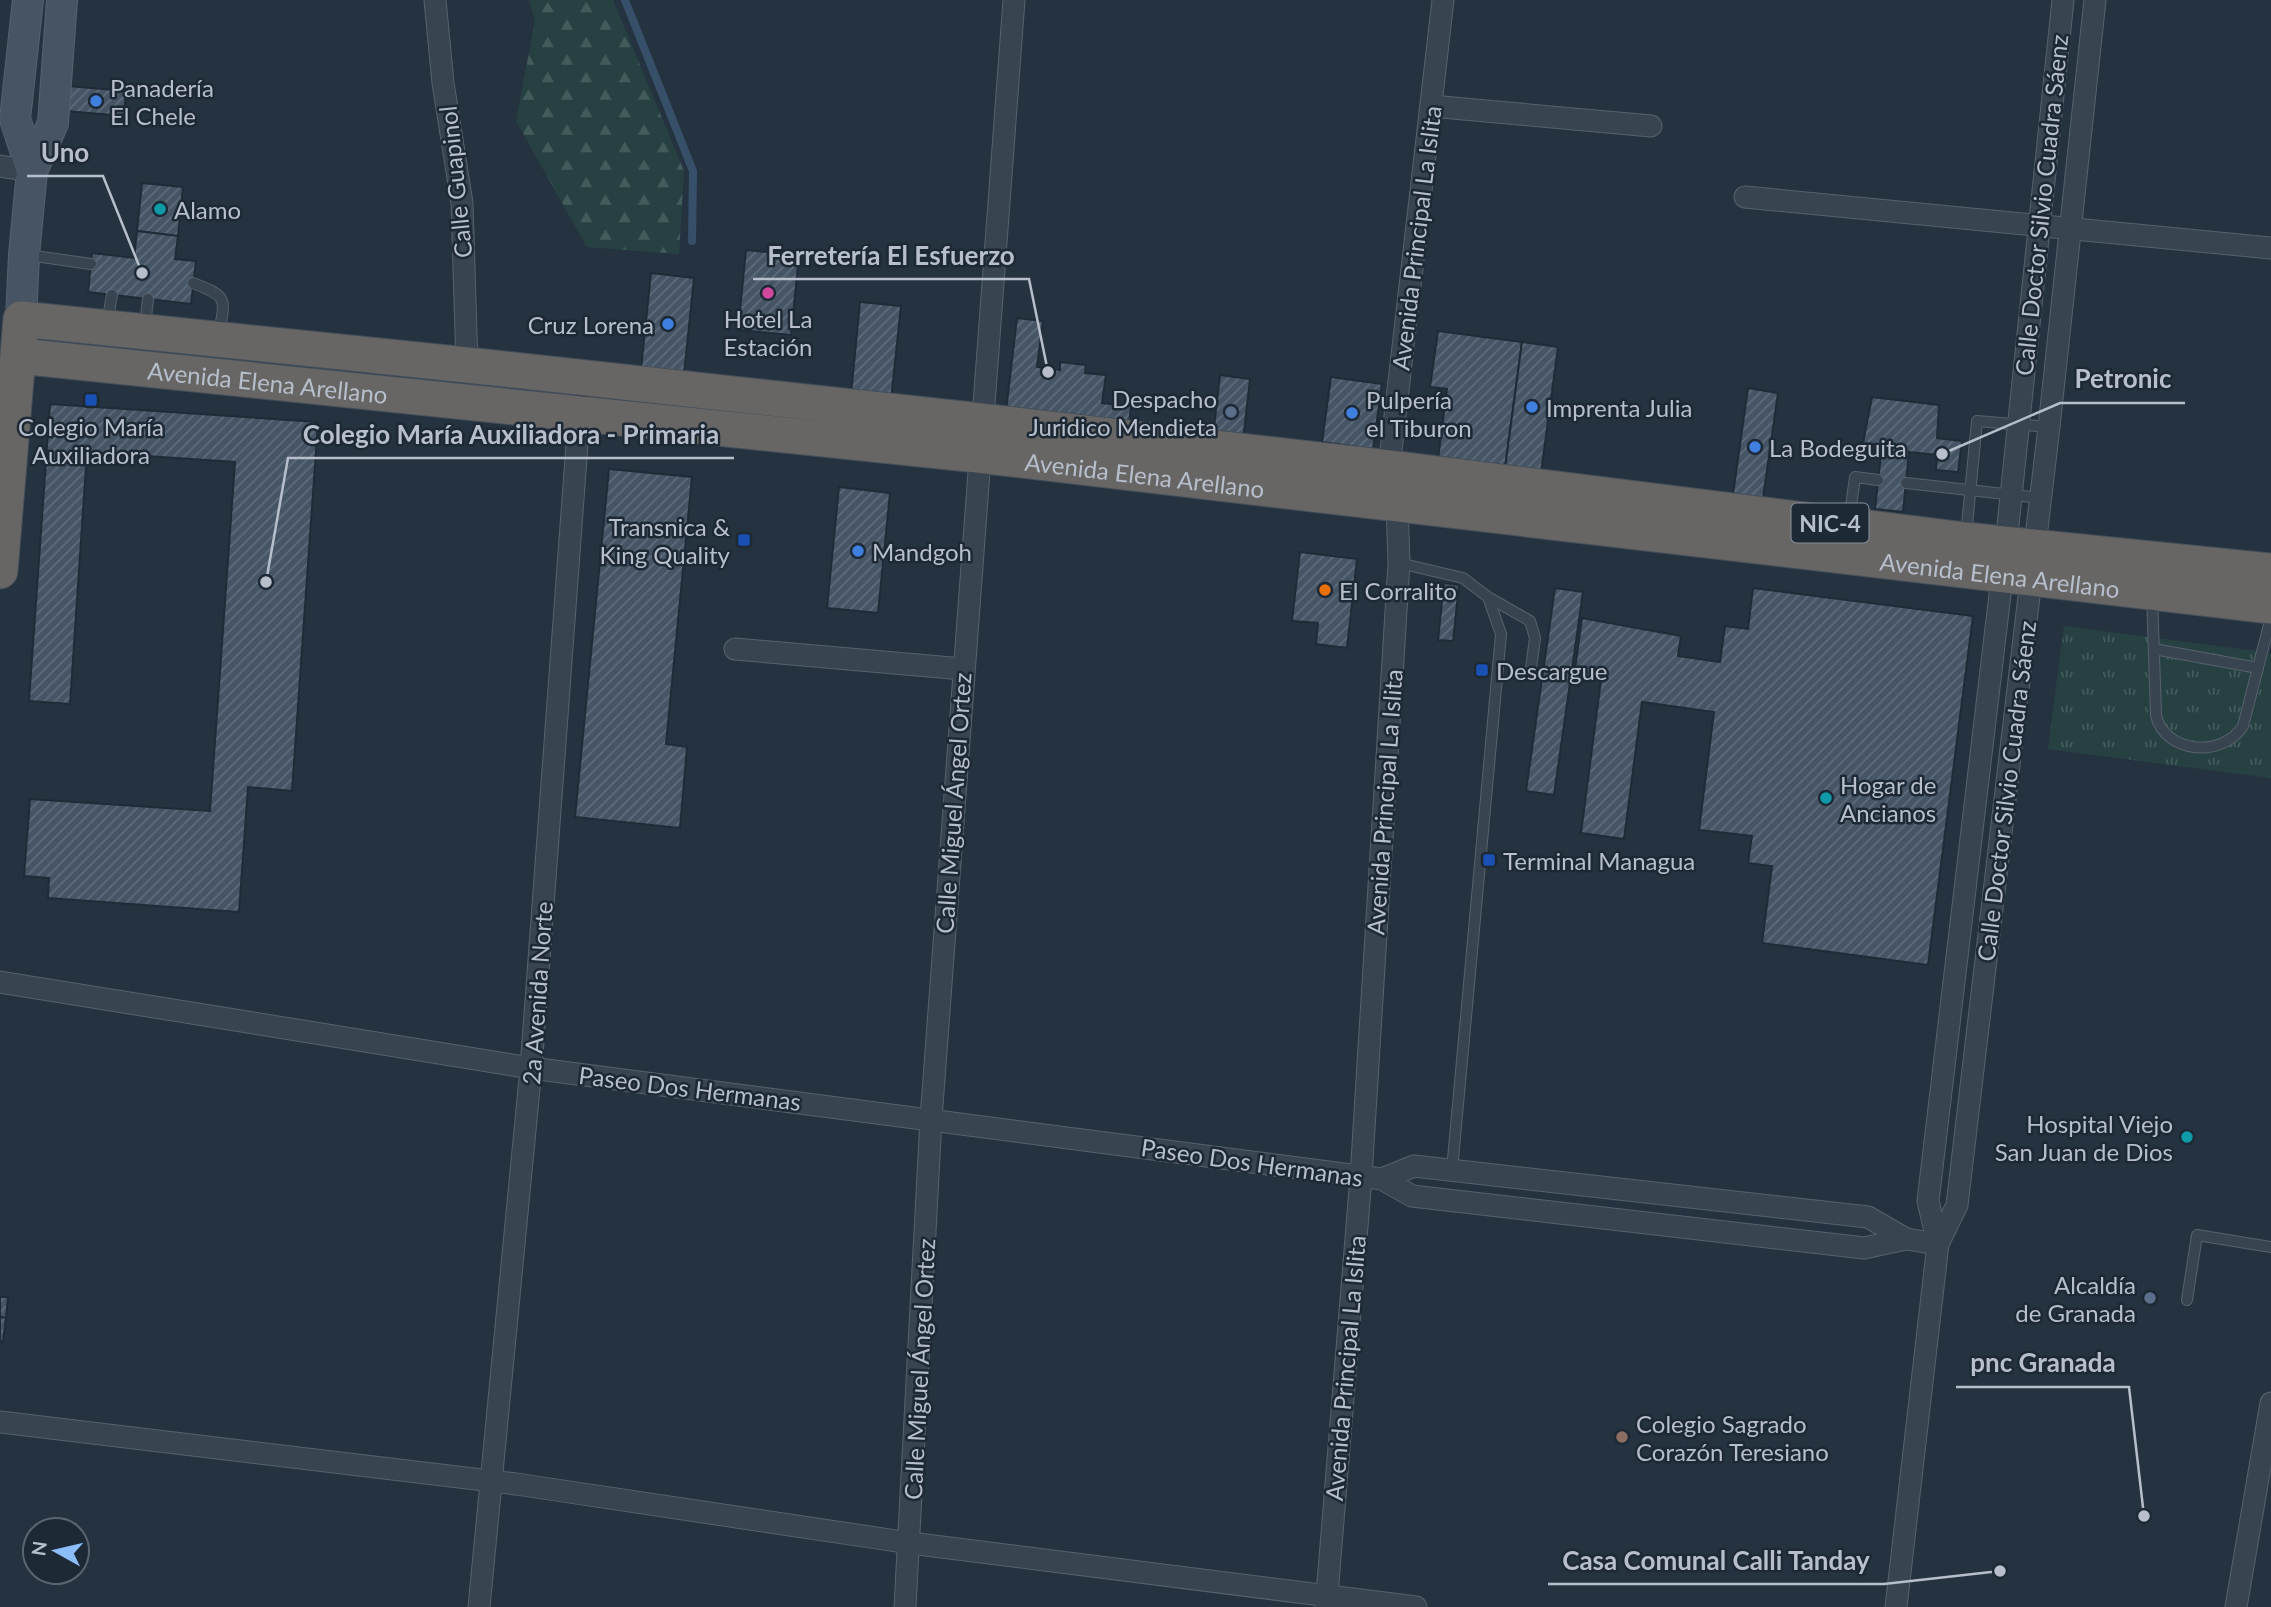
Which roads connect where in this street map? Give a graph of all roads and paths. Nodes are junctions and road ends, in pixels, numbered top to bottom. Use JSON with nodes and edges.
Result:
{"nodes":[{"id":1,"x":28,"y":0,"type":"edge"},
{"id":2,"x":62,"y":0,"type":"edge"},
{"id":3,"x":435,"y":0,"type":"edge"},
{"id":4,"x":1014,"y":0,"type":"edge"},
{"id":5,"x":1443,"y":0,"type":"edge"},
{"id":6,"x":2063,"y":0,"type":"edge"},
{"id":7,"x":2095,"y":0,"type":"edge"},
{"id":8,"x":2055,"y":70,"type":"junction"},
{"id":9,"x":2087,"y":73,"type":"junction"},
{"id":10,"x":1431,"y":106,"type":"junction"},
{"id":11,"x":1651,"y":126,"type":"dead end"},
{"id":12,"x":0,"y":166,"type":"edge"},
{"id":13,"x":32,"y":171,"type":"junction"},
{"id":14,"x":1745,"y":197,"type":"dead end"},
{"id":15,"x":2041,"y":225,"type":"junction"},
{"id":16,"x":2071,"y":228,"type":"junction"},
{"id":17,"x":2271,"y":248,"type":"edge"},
{"id":18,"x":24,"y":255,"type":"junction"},
{"id":19,"x":91,"y":264,"type":"dead end"},
{"id":20,"x":193,"y":283,"type":"dead end"},
{"id":21,"x":111,"y":295,"type":"dead end"},
{"id":22,"x":148,"y":299,"type":"dead end"},
{"id":23,"x":16,"y":320,"type":"junction"},
{"id":24,"x":106,"y":329,"type":"junction"},
{"id":25,"x":144,"y":333,"type":"junction"},
{"id":26,"x":218,"y":340,"type":"junction"},
{"id":27,"x":362,"y":355,"type":"junction"},
{"id":28,"x":19,"y":356,"type":"junction"},
{"id":29,"x":467,"y":365,"type":"junction"},
{"id":30,"x":583,"y":377,"type":"junction"},
{"id":31,"x":359,"y":391,"type":"junction"},
{"id":32,"x":787,"y":400,"type":"junction"},
{"id":33,"x":580,"y":414,"type":"junction"},
{"id":34,"x":2018,"y":424,"type":"junction"},
{"id":35,"x":2049,"y":427,"type":"junction"},
{"id":36,"x":784,"y":435,"type":"junction"},
{"id":37,"x":980,"y":438,"type":"junction"},
{"id":38,"x":5,"y":443,"type":"edge"},
{"id":39,"x":1201,"y":464,"type":"junction"},
{"id":40,"x":1389,"y":468,"type":"junction"},
{"id":41,"x":1878,"y":480,"type":"dead end"},
{"id":42,"x":1906,"y":484,"type":"dead end"},
{"id":43,"x":1970,"y":489,"type":"junction"},
{"id":44,"x":2011,"y":494,"type":"junction"},
{"id":45,"x":2041,"y":498,"type":"junction"},
{"id":46,"x":1397,"y":504,"type":"junction"},
{"id":47,"x":1707,"y":524,"type":"junction"},
{"id":48,"x":1847,"y":540,"type":"junction"},
{"id":49,"x":1964,"y":555,"type":"junction"},
{"id":50,"x":2019,"y":561,"type":"junction"},
{"id":51,"x":1399,"y":563,"type":"junction"},
{"id":52,"x":2213,"y":565,"type":"junction"},
{"id":53,"x":0,"y":570,"type":"edge"},
{"id":54,"x":2271,"y":571,"type":"edge"},
{"id":55,"x":2152,"y":593,"type":"junction"},
{"id":56,"x":1488,"y":597,"type":"junction"},
{"id":57,"x":2210,"y":599,"type":"junction"},
{"id":58,"x":2271,"y":606,"type":"edge"},
{"id":59,"x":2271,"y":617,"type":"edge"},
{"id":60,"x":735,"y":649,"type":"dead end"},
{"id":61,"x":2154,"y":649,"type":"junction"},
{"id":62,"x":1531,"y":667,"type":"dead end"},
{"id":63,"x":2258,"y":668,"type":"junction"},
{"id":64,"x":963,"y":669,"type":"junction"},
{"id":65,"x":1972,"y":830,"type":"junction"},
{"id":66,"x":2001,"y":835,"type":"junction"},
{"id":67,"x":0,"y":982,"type":"edge"},
{"id":68,"x":531,"y":1068,"type":"junction"},
{"id":69,"x":1944,"y":1069,"type":"junction"},
{"id":70,"x":1973,"y":1073,"type":"junction"},
{"id":71,"x":930,"y":1119,"type":"junction"},
{"id":72,"x":1452,"y":1170,"type":"junction"},
{"id":73,"x":1371,"y":1178,"type":"junction"},
{"id":74,"x":1906,"y":1239,"type":"junction"},
{"id":75,"x":1938,"y":1244,"type":"junction"},
{"id":76,"x":2271,"y":1247,"type":"edge"},
{"id":77,"x":2187,"y":1300,"type":"dead end"},
{"id":78,"x":2271,"y":1403,"type":"edge"},
{"id":79,"x":0,"y":1422,"type":"edge"},
{"id":80,"x":490,"y":1480,"type":"junction"},
{"id":81,"x":910,"y":1543,"type":"junction"},
{"id":82,"x":1327,"y":1601,"type":"edge"},
{"id":83,"x":479,"y":1607,"type":"edge"},
{"id":84,"x":905,"y":1607,"type":"edge"},
{"id":85,"x":1416,"y":1607,"type":"edge"},
{"id":86,"x":1896,"y":1607,"type":"edge"},
{"id":87,"x":2236,"y":1607,"type":"edge"}],
"edges":[{"from":1,"to":13,"type":"main road"},
{"from":2,"to":13,"type":"main road"},
{"from":3,"to":29,"type":"street","name":"Calle Guapinol"},
{"from":4,"to":37,"type":"street","name":"Calle Miguel Ángel Ortez"},
{"from":5,"to":10,"type":"street","name":"Avenida Principal La Islita"},
{"from":6,"to":8,"type":"street","name":"Calle Doctor Silvio Cuadra Sáenz"},
{"from":7,"to":9,"type":"street","name":"Calle Doctor Silvio Cuadra Sáenz"},
{"from":8,"to":9,"type":"street"},
{"from":8,"to":15,"type":"street","name":"Calle Doctor Silvio Cuadra Sáenz"},
{"from":9,"to":16,"type":"street","name":"Calle Doctor Silvio Cuadra Sáenz"},
{"from":10,"to":11,"type":"street"},
{"from":10,"to":40,"type":"street","name":"Avenida Principal La Islita"},
{"from":12,"to":13,"type":"street"},
{"from":13,"to":18,"type":"main road"},
{"from":14,"to":15,"type":"street"},
{"from":15,"to":16,"type":"street"},
{"from":15,"to":34,"type":"street","name":"Calle Doctor Silvio Cuadra Sáenz"},
{"from":16,"to":17,"type":"street"},
{"from":16,"to":35,"type":"street","name":"Calle Doctor Silvio Cuadra Sáenz"},
{"from":18,"to":19,"type":"lane"},
{"from":18,"to":23,"type":"main road"},
{"from":20,"to":26,"type":"lane"},
{"from":21,"to":24,"type":"lane"},
{"from":22,"to":25,"type":"lane"},
{"from":23,"to":24,"type":"highway","name":"Avenida Elena Arellano","number":"NIC-4"},
{"from":23,"to":28,"type":"highway"},
{"from":24,"to":25,"type":"highway","name":"Avenida Elena Arellano","number":"NIC-4"},
{"from":25,"to":26,"type":"highway","name":"Avenida Elena Arellano","number":"NIC-4"},
{"from":26,"to":27,"type":"highway","name":"Avenida Elena Arellano","number":"NIC-4"},
{"from":27,"to":29,"type":"highway","name":"Avenida Elena Arellano","number":"NIC-4"},
{"from":27,"to":31,"type":"highway"},
{"from":28,"to":31,"type":"highway","name":"Avenida Elena Arellano","number":"NIC-4"},
{"from":28,"to":38,"type":"highway"},
{"from":29,"to":30,"type":"highway","name":"Avenida Elena Arellano","number":"NIC-4"},
{"from":30,"to":32,"type":"highway","name":"Avenida Elena Arellano","number":"NIC-4"},
{"from":30,"to":33,"type":"street","name":"2a Avenida Norte"},
{"from":31,"to":33,"type":"highway","name":"Avenida Elena Arellano","number":"NIC-4"},
{"from":32,"to":36,"type":"highway"},
{"from":32,"to":37,"type":"highway","name":"Avenida Elena Arellano","number":"NIC-4"},
{"from":33,"to":36,"type":"highway","name":"Avenida Elena Arellano","number":"NIC-4"},
{"from":33,"to":68,"type":"street","name":"2a Avenida Norte"},
{"from":34,"to":35,"type":"lane"},
{"from":34,"to":43,"type":"lane"},
{"from":34,"to":44,"type":"street","name":"Calle Doctor Silvio Cuadra Sáenz"},
{"from":35,"to":45,"type":"street","name":"Calle Doctor Silvio Cuadra Sáenz"},
{"from":36,"to":37,"type":"highway","name":"Avenida Elena Arellano","number":"NIC-4"},
{"from":37,"to":39,"type":"highway","name":"Avenida Elena Arellano","number":"NIC-4"},
{"from":37,"to":64,"type":"street","name":"Calle Miguel Ángel Ortez"},
{"from":38,"to":53,"type":"highway"},
{"from":39,"to":40,"type":"highway","name":"Avenida Elena Arellano","number":"NIC-4"},
{"from":39,"to":46,"type":"highway","name":"Avenida Elena Arellano","number":"NIC-4"},
{"from":40,"to":46,"type":"street","name":"Avenida Principal La Islita"},
{"from":40,"to":47,"type":"highway","name":"Avenida Elena Arellano","number":"NIC-4"},
{"from":41,"to":48,"type":"lane"},
{"from":42,"to":43,"type":"lane"},
{"from":43,"to":44,"type":"lane"},
{"from":43,"to":49,"type":"lane"},
{"from":44,"to":45,"type":"lane"},
{"from":44,"to":50,"type":"street","name":"Calle Doctor Silvio Cuadra Sáenz"},
{"from":45,"to":50,"type":"street","name":"Calle Doctor Silvio Cuadra Sáenz"},
{"from":46,"to":47,"type":"highway","name":"Avenida Elena Arellano","number":"NIC-4"},
{"from":46,"to":51,"type":"street","name":"Avenida Principal La Islita"},
{"from":47,"to":48,"type":"highway","name":"Avenida Elena Arellano","number":"NIC-4"},
{"from":48,"to":49,"type":"highway","name":"Avenida Elena Arellano","number":"NIC-4"},
{"from":49,"to":50,"type":"highway","name":"Avenida Elena Arellano","number":"NIC-4"},
{"from":50,"to":52,"type":"highway","name":"Avenida Elena Arellano","number":"NIC-4"},
{"from":50,"to":55,"type":"highway","name":"Avenida Elena Arellano","number":"NIC-4"},
{"from":50,"to":65,"type":"street","name":"Calle Doctor Silvio Cuadra Sáenz"},
{"from":50,"to":66,"type":"street","name":"Calle Doctor Silvio Cuadra Sáenz"},
{"from":51,"to":56,"type":"lane"},
{"from":51,"to":73,"type":"street","name":"Avenida Principal La Islita"},
{"from":52,"to":54,"type":"highway","name":"Avenida Elena Arellano","number":"NIC-4"},
{"from":52,"to":57,"type":"highway"},
{"from":55,"to":57,"type":"highway","name":"Avenida Elena Arellano","number":"NIC-4"},
{"from":55,"to":61,"type":"lane"},
{"from":56,"to":62,"type":"lane"},
{"from":56,"to":72,"type":"lane"},
{"from":57,"to":58,"type":"highway","name":"Avenida Elena Arellano","number":"NIC-4"},
{"from":59,"to":63,"type":"lane"},
{"from":60,"to":64,"type":"street"},
{"from":61,"to":63,"type":"lane"},
{"from":61,"to":63,"type":"lane"},
{"from":64,"to":71,"type":"street","name":"Calle Miguel Ángel Ortez"},
{"from":65,"to":66,"type":"street"},
{"from":65,"to":69,"type":"street","name":"Calle Doctor Silvio Cuadra Sáenz"},
{"from":66,"to":70,"type":"street","name":"Calle Doctor Silvio Cuadra Sáenz"},
{"from":67,"to":68,"type":"street","name":"Paseo Dos Hermanas"},
{"from":68,"to":71,"type":"street","name":"Paseo Dos Hermanas"},
{"from":68,"to":80,"type":"street","name":"2a Avenida Norte"},
{"from":69,"to":70,"type":"street"},
{"from":69,"to":75,"type":"street","name":"Calle Doctor Silvio Cuadra Sáenz"},
{"from":70,"to":75,"type":"street","name":"Calle Doctor Silvio Cuadra Sáenz"},
{"from":71,"to":73,"type":"street","name":"Paseo Dos Hermanas"},
{"from":71,"to":81,"type":"street","name":"Calle Miguel Ángel Ortez"},
{"from":72,"to":73,"type":"street","name":"Paseo Dos Hermanas"},
{"from":72,"to":74,"type":"street","name":"Paseo Dos Hermanas"},
{"from":73,"to":74,"type":"street","name":"Paseo Dos Hermanas"},
{"from":73,"to":82,"type":"street","name":"Avenida Principal La Islita"},
{"from":74,"to":75,"type":"street","name":"Paseo Dos Hermanas"},
{"from":75,"to":86,"type":"street","name":"Calle Doctor Silvio Cuadra Sáenz"},
{"from":76,"to":77,"type":"lane"},
{"from":78,"to":87,"type":"street"},
{"from":79,"to":80,"type":"street"},
{"from":80,"to":81,"type":"street"},
{"from":80,"to":83,"type":"street","name":"2a Avenida Norte"},
{"from":81,"to":82,"type":"street"},
{"from":81,"to":84,"type":"street","name":"Calle Miguel Ángel Ortez"},
{"from":82,"to":85,"type":"street"}]}
